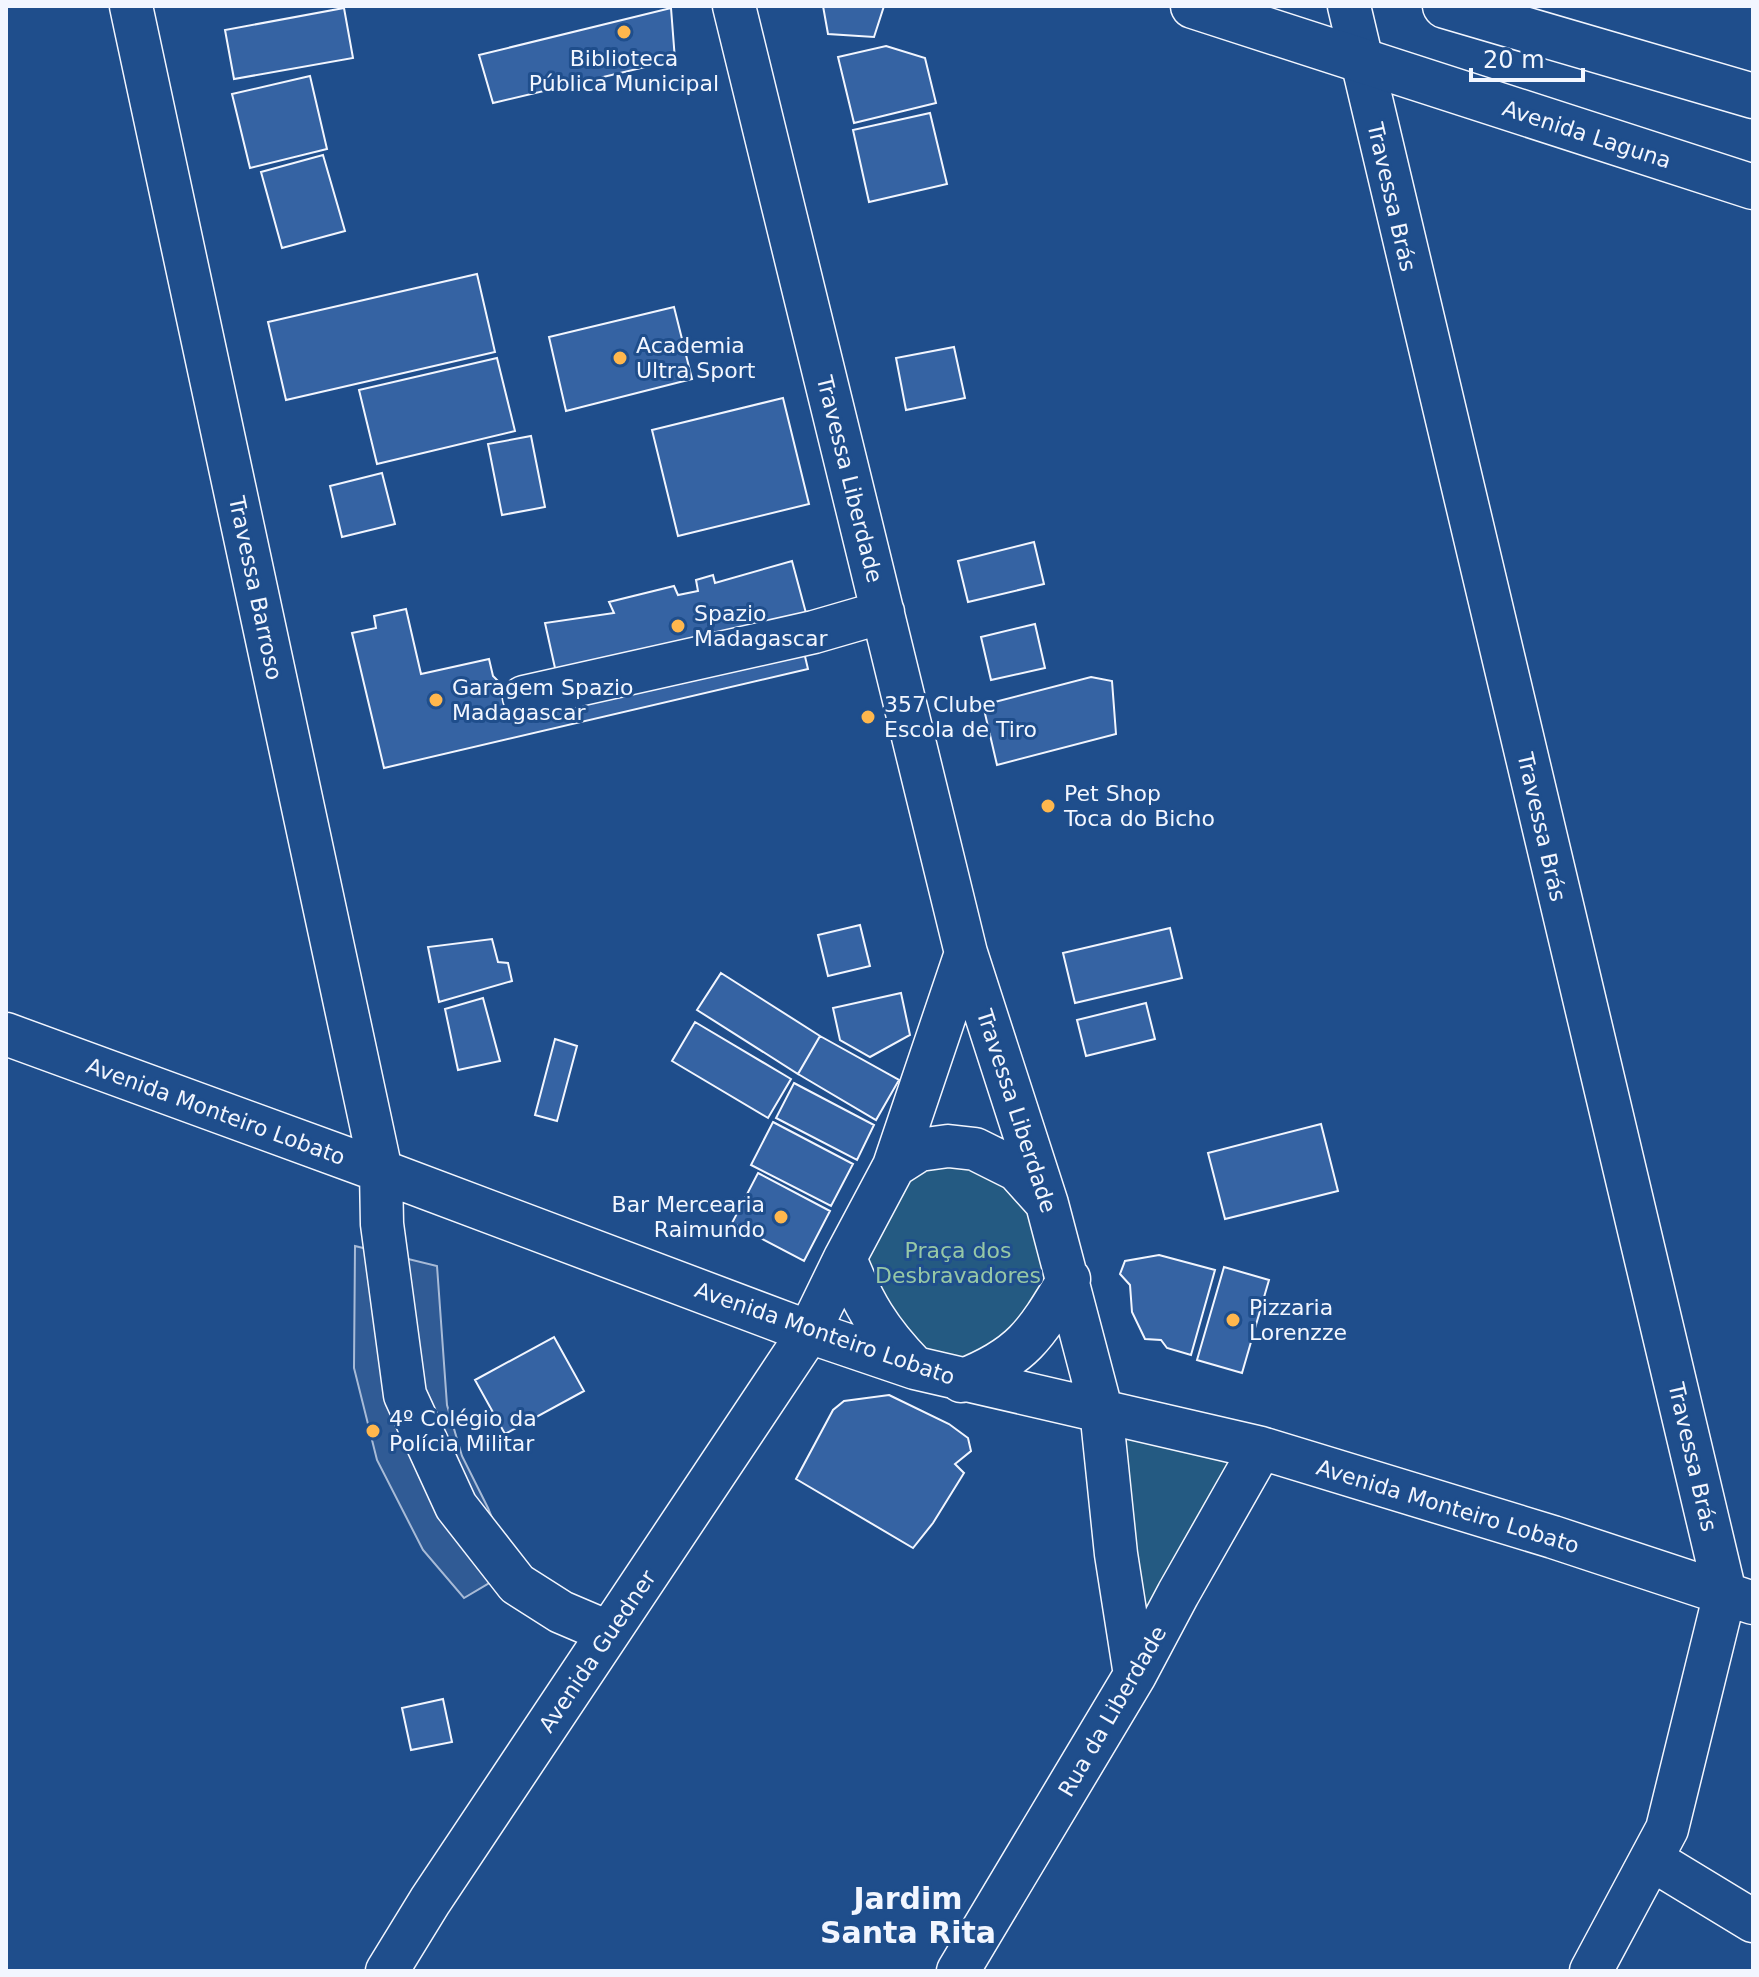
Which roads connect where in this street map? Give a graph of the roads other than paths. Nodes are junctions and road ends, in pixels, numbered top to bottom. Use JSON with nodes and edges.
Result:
{"nodes":[{"id":1,"x":131,"y":6,"type":"edge"},
{"id":2,"x":734,"y":6,"type":"edge"},
{"id":3,"x":1193,"y":6,"type":"edge"},
{"id":4,"x":1349,"y":6,"type":"edge"},
{"id":5,"x":1445,"y":6,"type":"edge"},
{"id":6,"x":1360,"y":61,"type":"junction"},
{"id":7,"x":1753,"y":96,"type":"edge"},
{"id":8,"x":1753,"y":187,"type":"edge"},
{"id":9,"x":883,"y":612,"type":"junction"},
{"id":10,"x":524,"y":697,"type":"dead end"},
{"id":11,"x":966,"y":953,"type":"junction"},
{"id":12,"x":6,"y":1034,"type":"edge"},
{"id":13,"x":894,"y":1166,"type":"junction"},
{"id":14,"x":381,"y":1171,"type":"junction"},
{"id":15,"x":1047,"y":1204,"type":"junction"},
{"id":16,"x":845,"y":1258,"type":"junction"},
{"id":17,"x":1069,"y":1279,"type":"junction"},
{"id":18,"x":809,"y":1332,"type":"junction"},
{"id":19,"x":915,"y":1368,"type":"junction"},
{"id":20,"x":961,"y":1381,"type":"junction"},
{"id":21,"x":1101,"y":1409,"type":"junction"},
{"id":22,"x":1261,"y":1448,"type":"junction"},
{"id":23,"x":1739,"y":1598,"type":"edge"},
{"id":24,"x":608,"y":1632,"type":"junction"},
{"id":25,"x":1135,"y":1675,"type":"junction"},
{"id":26,"x":1651,"y":1859,"type":"junction"},
{"id":27,"x":1753,"y":1921,"type":"edge"},
{"id":28,"x":387,"y":1971,"type":"edge"},
{"id":29,"x":958,"y":1971,"type":"edge"},
{"id":30,"x":1591,"y":1971,"type":"edge"}],
"edges":[{"from":1,"to":14,"type":"street","name":"Travessa Barroso"},
{"from":2,"to":9,"type":"street","name":"Travessa Liberdade"},
{"from":3,"to":6,"type":"main road","name":"Avenida Laguna"},
{"from":4,"to":6,"type":"street","name":"Travessa Brás"},
{"from":5,"to":7,"type":"main road"},
{"from":6,"to":8,"type":"main road","name":"Avenida Laguna"},
{"from":6,"to":23,"type":"street","name":"Travessa Brás"},
{"from":9,"to":10,"type":"street"},
{"from":9,"to":11,"type":"street","name":"Travessa Liberdade"},
{"from":11,"to":13,"type":"street","name":"Travessa Liberdade"},
{"from":11,"to":15,"type":"street","name":"Travessa Liberdade"},
{"from":12,"to":14,"type":"street","name":"Avenida Monteiro Lobato"},
{"from":13,"to":15,"type":"street"},
{"from":13,"to":16,"type":"street","name":"Travessa Liberdade"},
{"from":14,"to":18,"type":"street","name":"Avenida Monteiro Lobato"},
{"from":14,"to":24,"type":"street","name":"Travessa Barroso"},
{"from":15,"to":17,"type":"street","name":"Travessa Liberdade"},
{"from":16,"to":18,"type":"street","name":"Travessa Liberdade"},
{"from":16,"to":19,"type":"street"},
{"from":17,"to":20,"type":"street"},
{"from":17,"to":21,"type":"street","name":"Travessa Liberdade"},
{"from":18,"to":19,"type":"street","name":"Avenida Monteiro Lobato"},
{"from":18,"to":24,"type":"street","name":"Avenida Guedner"},
{"from":19,"to":20,"type":"street","name":"Avenida Monteiro Lobato"},
{"from":20,"to":21,"type":"street","name":"Avenida Monteiro Lobato"},
{"from":21,"to":22,"type":"street","name":"Avenida Monteiro Lobato"},
{"from":21,"to":25,"type":"street","name":"Travessa Liberdade"},
{"from":22,"to":23,"type":"street","name":"Avenida Monteiro Lobato"},
{"from":22,"to":25,"type":"street","name":"Rua da Liberdade"},
{"from":23,"to":26,"type":"street"},
{"from":24,"to":28,"type":"street","name":"Avenida Guedner"},
{"from":25,"to":29,"type":"street","name":"Rua da Liberdade"},
{"from":26,"to":27,"type":"street"},
{"from":26,"to":30,"type":"street"}]}
